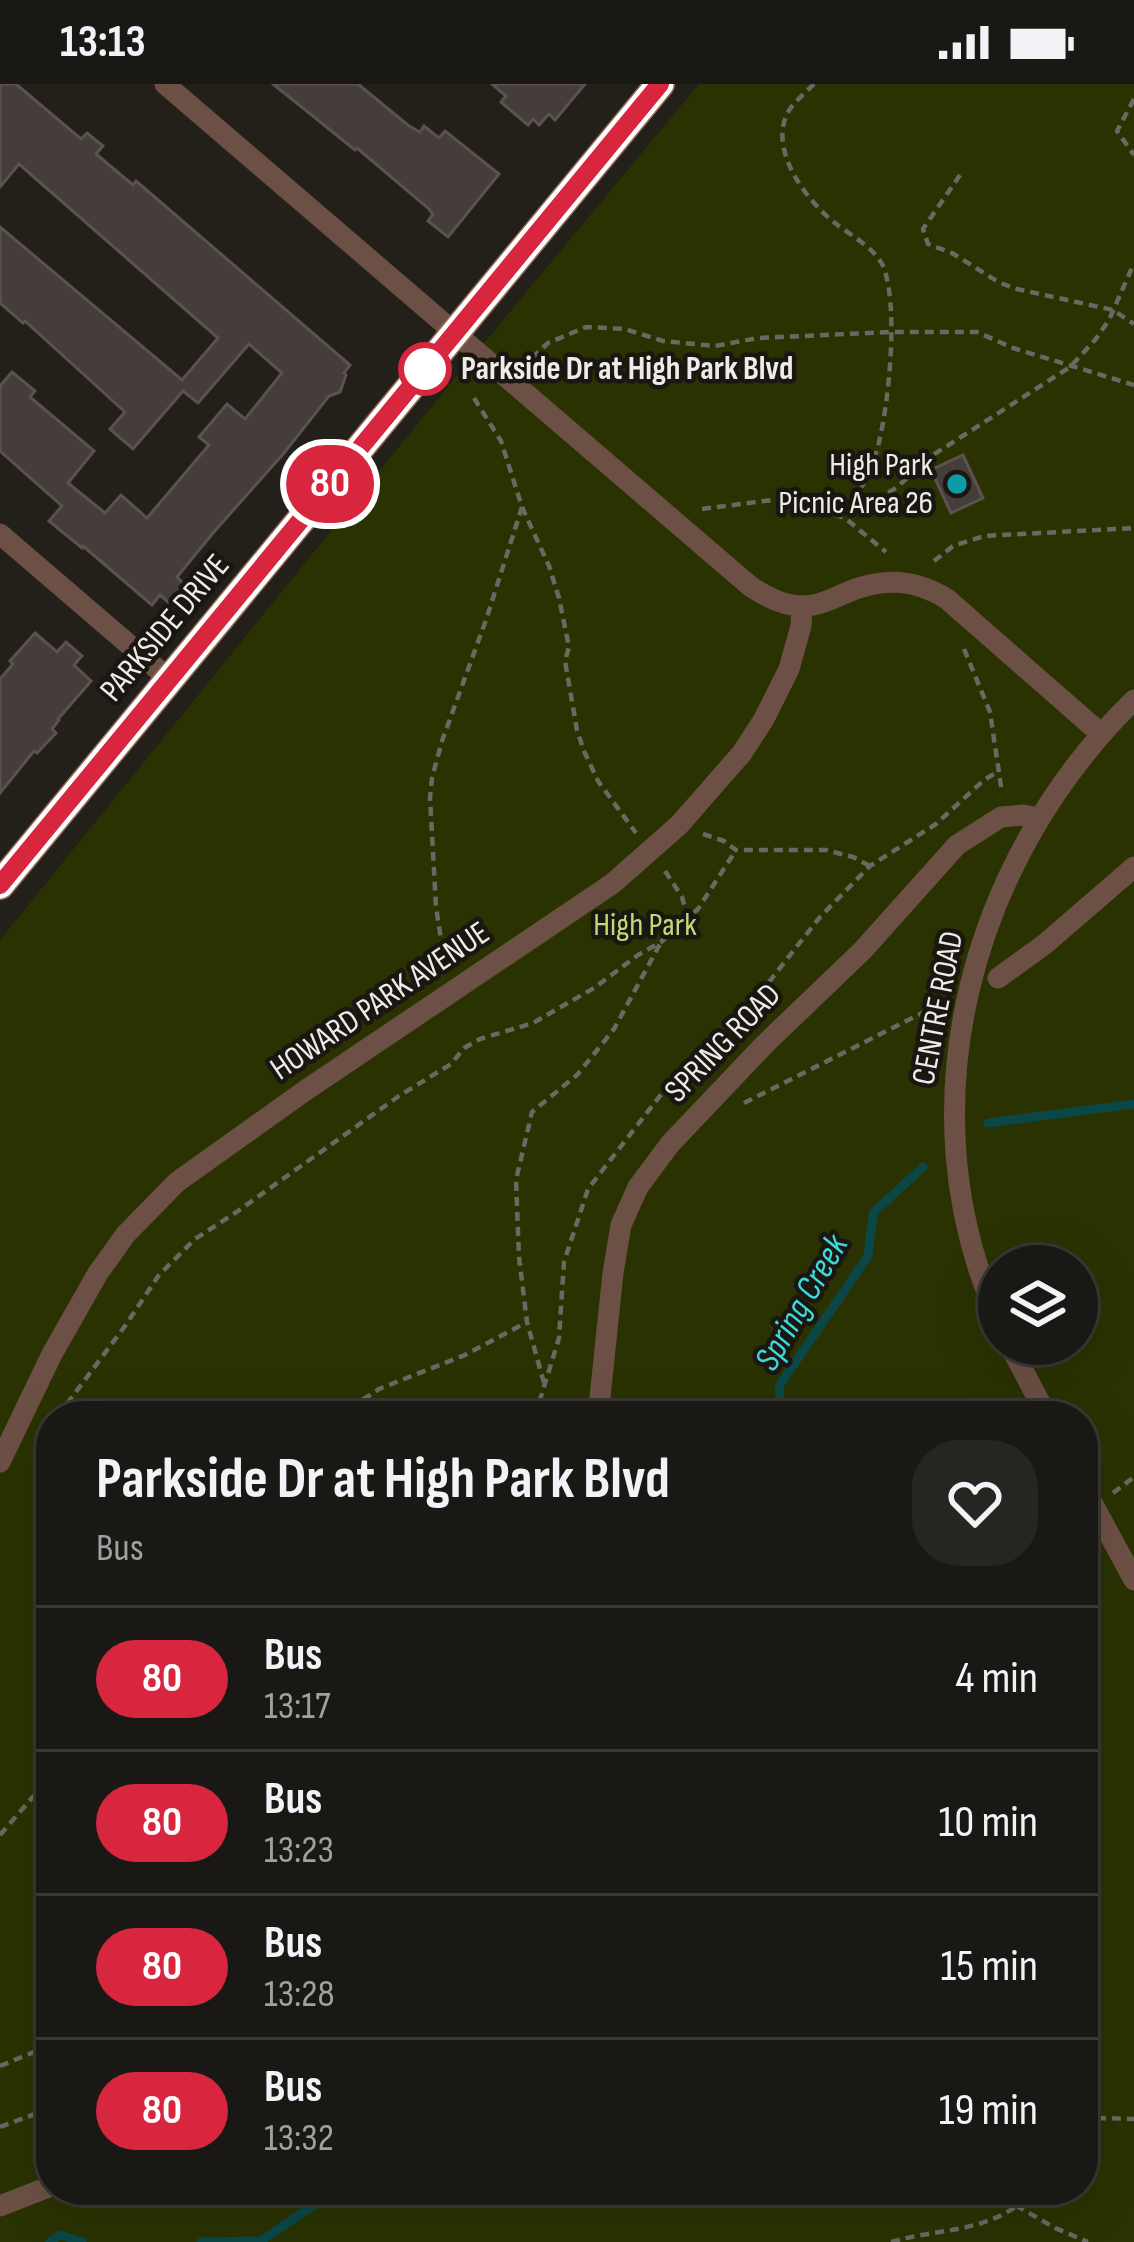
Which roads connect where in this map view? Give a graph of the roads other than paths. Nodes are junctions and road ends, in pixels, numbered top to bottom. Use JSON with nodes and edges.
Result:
{"nodes":[{"id":1,"x":165,"y":84,"type":"edge"},
{"id":2,"x":660,"y":84,"type":"edge"},
{"id":3,"x":454,"y":333,"type":"junction"},
{"id":4,"x":0,"y":534,"type":"edge"},
{"id":5,"x":802,"y":606,"type":"junction"},
{"id":6,"x":169,"y":679,"type":"junction"},
{"id":7,"x":1134,"y":700,"type":"edge"},
{"id":8,"x":1100,"y":733,"type":"junction"},
{"id":9,"x":1039,"y":818,"type":"junction"},
{"id":10,"x":1134,"y":867,"type":"edge"},
{"id":11,"x":0,"y":885,"type":"edge"},
{"id":12,"x":998,"y":978,"type":"dead end"},
{"id":13,"x":978,"y":1259,"type":"edge"},
{"id":14,"x":1021,"y":1365,"type":"edge"},
{"id":15,"x":600,"y":1401,"type":"edge"},
{"id":16,"x":1039,"y":1401,"type":"edge"},
{"id":17,"x":0,"y":1462,"type":"edge"},
{"id":18,"x":1098,"y":1514,"type":"edge"},
{"id":19,"x":1134,"y":1580,"type":"edge"},
{"id":20,"x":36,"y":2192,"type":"edge"},
{"id":21,"x":0,"y":2206,"type":"edge"}],
"edges":[{"from":1,"to":3,"type":"street"},
{"from":2,"to":3,"type":"main road","name":"PARKSIDE DRIVE"},
{"from":3,"to":5,"type":"street"},
{"from":3,"to":6,"type":"main road","name":"PARKSIDE DRIVE"},
{"from":4,"to":6,"type":"street"},
{"from":5,"to":8,"type":"street"},
{"from":5,"to":17,"type":"street","name":"HOWARD PARK AVENUE"},
{"from":6,"to":11,"type":"main road","name":"PARKSIDE DRIVE"},
{"from":7,"to":8,"type":"street"},
{"from":8,"to":9,"type":"street","name":"CENTRE ROAD"},
{"from":9,"to":13,"type":"street","name":"CENTRE ROAD"},
{"from":9,"to":15,"type":"street","name":"SPRING ROAD"},
{"from":10,"to":12,"type":"street"},
{"from":14,"to":16,"type":"street"},
{"from":18,"to":19,"type":"street"},
{"from":20,"to":21,"type":"street"}]}
